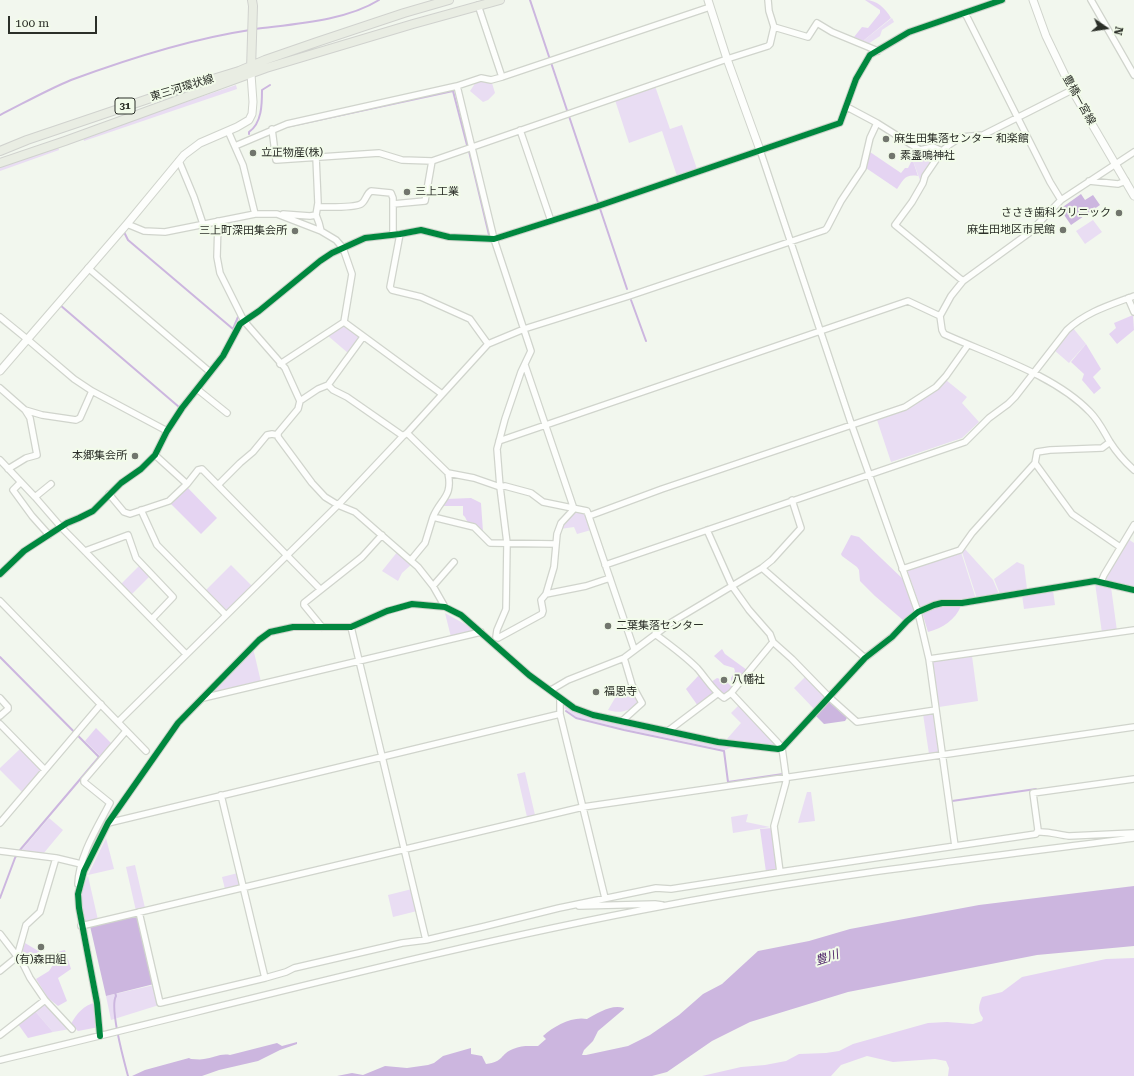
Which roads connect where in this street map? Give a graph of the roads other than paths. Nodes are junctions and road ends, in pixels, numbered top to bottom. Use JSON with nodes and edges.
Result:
{"nodes":[{"id":1,"x":252,"y":0,"type":"edge"},
{"id":2,"x":449,"y":0,"type":"edge"},
{"id":3,"x":500,"y":0,"type":"edge"},
{"id":4,"x":768,"y":0,"type":"edge"},
{"id":5,"x":1002,"y":0,"type":"edge"},
{"id":6,"x":1033,"y":0,"type":"edge"},
{"id":7,"x":1092,"y":0,"type":"edge"},
{"id":8,"x":709,"y":3,"type":"edge"},
{"id":9,"x":478,"y":5,"type":"junction"},
{"id":10,"x":965,"y":13,"type":"junction"},
{"id":11,"x":774,"y":27,"type":"junction"},
{"id":12,"x":878,"y":51,"type":"junction"},
{"id":13,"x":727,"y":59,"type":"junction"},
{"id":14,"x":251,"y":70,"type":"junction"},
{"id":15,"x":1134,"y":75,"type":"edge"},
{"id":16,"x":502,"y":77,"type":"junction"},
{"id":17,"x":457,"y":86,"type":"junction"},
{"id":18,"x":1072,"y":90,"type":"junction"},
{"id":19,"x":847,"y":107,"type":"junction"},
{"id":20,"x":1018,"y":118,"type":"junction"},
{"id":21,"x":877,"y":123,"type":"junction"},
{"id":22,"x":272,"y":129,"type":"junction"},
{"id":23,"x":520,"y":130,"type":"junction"},
{"id":24,"x":228,"y":131,"type":"junction"},
{"id":25,"x":235,"y":146,"type":"junction"},
{"id":26,"x":471,"y":147,"type":"junction"},
{"id":27,"x":760,"y":150,"type":"junction"},
{"id":28,"x":0,"y":151,"type":"edge"},
{"id":29,"x":942,"y":151,"type":"junction"},
{"id":30,"x":1134,"y":152,"type":"edge"},
{"id":31,"x":316,"y":158,"type":"junction"},
{"id":32,"x":179,"y":161,"type":"junction"},
{"id":33,"x":432,"y":161,"type":"junction"},
{"id":34,"x":0,"y":163,"type":"edge"},
{"id":35,"x":1116,"y":164,"type":"junction"},
{"id":36,"x":1090,"y":181,"type":"junction"},
{"id":37,"x":1126,"y":181,"type":"junction"},
{"id":38,"x":1134,"y":196,"type":"edge"},
{"id":39,"x":1061,"y":200,"type":"junction"},
{"id":40,"x":393,"y":204,"type":"junction"},
{"id":41,"x":318,"y":208,"type":"junction"},
{"id":42,"x":256,"y":214,"type":"junction"},
{"id":43,"x":277,"y":214,"type":"junction"},
{"id":44,"x":316,"y":215,"type":"junction"},
{"id":45,"x":218,"y":221,"type":"junction"},
{"id":46,"x":551,"y":221,"type":"junction"},
{"id":47,"x":127,"y":224,"type":"junction"},
{"id":48,"x":203,"y":224,"type":"junction"},
{"id":49,"x":321,"y":231,"type":"junction"},
{"id":50,"x":400,"y":234,"type":"junction"},
{"id":51,"x":392,"y":235,"type":"junction"},
{"id":52,"x":494,"y":239,"type":"junction"},
{"id":53,"x":790,"y":241,"type":"junction"},
{"id":54,"x":343,"y":248,"type":"junction"},
{"id":55,"x":88,"y":268,"type":"junction"},
{"id":56,"x":963,"y":281,"type":"junction"},
{"id":57,"x":1131,"y":297,"type":"edge"},
{"id":58,"x":1134,"y":312,"type":"edge"},
{"id":59,"x":940,"y":316,"type":"junction"},
{"id":60,"x":0,"y":317,"type":"edge"},
{"id":61,"x":244,"y":321,"type":"junction"},
{"id":62,"x":344,"y":322,"type":"junction"},
{"id":63,"x":524,"y":329,"type":"junction"},
{"id":64,"x":821,"y":331,"type":"junction"},
{"id":65,"x":363,"y":337,"type":"junction"},
{"id":66,"x":27,"y":338,"type":"junction"},
{"id":67,"x":488,"y":344,"type":"junction"},
{"id":68,"x":968,"y":345,"type":"junction"},
{"id":69,"x":280,"y":364,"type":"junction"},
{"id":70,"x":525,"y":365,"type":"junction"},
{"id":71,"x":0,"y":371,"type":"edge"},
{"id":72,"x":210,"y":372,"type":"junction"},
{"id":73,"x":1033,"y":373,"type":"junction"},
{"id":74,"x":328,"y":385,"type":"junction"},
{"id":75,"x":0,"y":388,"type":"edge"},
{"id":76,"x":197,"y":389,"type":"junction"},
{"id":77,"x":92,"y":392,"type":"junction"},
{"id":78,"x":442,"y":394,"type":"junction"},
{"id":79,"x":300,"y":401,"type":"junction"},
{"id":80,"x":25,"y":410,"type":"junction"},
{"id":81,"x":227,"y":413,"type":"dead end"},
{"id":82,"x":546,"y":426,"type":"junction"},
{"id":83,"x":852,"y":426,"type":"junction"},
{"id":84,"x":167,"y":431,"type":"junction"},
{"id":85,"x":278,"y":435,"type":"junction"},
{"id":86,"x":405,"y":435,"type":"junction"},
{"id":87,"x":499,"y":441,"type":"junction"},
{"id":88,"x":1110,"y":442,"type":"junction"},
{"id":89,"x":155,"y":455,"type":"junction"},
{"id":90,"x":0,"y":460,"type":"edge"},
{"id":91,"x":1034,"y":463,"type":"junction"},
{"id":92,"x":8,"y":469,"type":"junction"},
{"id":93,"x":1134,"y":470,"type":"edge"},
{"id":94,"x":448,"y":473,"type":"junction"},
{"id":95,"x":869,"y":474,"type":"junction"},
{"id":96,"x":21,"y":482,"type":"junction"},
{"id":97,"x":51,"y":484,"type":"dead end"},
{"id":98,"x":187,"y":484,"type":"junction"},
{"id":99,"x":218,"y":485,"type":"junction"},
{"id":100,"x":500,"y":487,"type":"junction"},
{"id":101,"x":109,"y":494,"type":"junction"},
{"id":102,"x":35,"y":497,"type":"junction"},
{"id":103,"x":792,"y":500,"type":"junction"},
{"id":104,"x":338,"y":505,"type":"junction"},
{"id":105,"x":574,"y":508,"type":"junction"},
{"id":106,"x":141,"y":510,"type":"junction"},
{"id":107,"x":589,"y":516,"type":"junction"},
{"id":108,"x":432,"y":517,"type":"junction"},
{"id":109,"x":1134,"y":525,"type":"edge"},
{"id":110,"x":61,"y":527,"type":"junction"},
{"id":111,"x":707,"y":530,"type":"junction"},
{"id":112,"x":49,"y":535,"type":"junction"},
{"id":113,"x":382,"y":535,"type":"junction"},
{"id":114,"x":507,"y":543,"type":"junction"},
{"id":115,"x":556,"y":544,"type":"junction"},
{"id":116,"x":1120,"y":547,"type":"junction"},
{"id":117,"x":85,"y":551,"type":"junction"},
{"id":118,"x":287,"y":555,"type":"junction"},
{"id":119,"x":411,"y":560,"type":"junction"},
{"id":120,"x":454,"y":562,"type":"dead end"},
{"id":121,"x":606,"y":565,"type":"junction"},
{"id":122,"x":762,"y":568,"type":"junction"},
{"id":123,"x":902,"y":569,"type":"junction"},
{"id":124,"x":0,"y":574,"type":"edge"},
{"id":125,"x":610,"y":578,"type":"junction"},
{"id":126,"x":1101,"y":582,"type":"junction"},
{"id":127,"x":433,"y":586,"type":"junction"},
{"id":128,"x":732,"y":586,"type":"junction"},
{"id":129,"x":320,"y":589,"type":"junction"},
{"id":130,"x":1134,"y":590,"type":"edge"},
{"id":131,"x":546,"y":594,"type":"junction"},
{"id":132,"x":0,"y":601,"type":"edge"},
{"id":133,"x":445,"y":607,"type":"junction"},
{"id":134,"x":918,"y":612,"type":"junction"},
{"id":135,"x":226,"y":615,"type":"junction"},
{"id":136,"x":152,"y":619,"type":"junction"},
{"id":137,"x":322,"y":627,"type":"junction"},
{"id":138,"x":351,"y":627,"type":"junction"},
{"id":139,"x":1134,"y":630,"type":"edge"},
{"id":140,"x":481,"y":632,"type":"junction"},
{"id":141,"x":655,"y":634,"type":"junction"},
{"id":142,"x":774,"y":642,"type":"junction"},
{"id":143,"x":634,"y":649,"type":"junction"},
{"id":144,"x":186,"y":654,"type":"junction"},
{"id":145,"x":624,"y":658,"type":"junction"},
{"id":146,"x":865,"y":658,"type":"junction"},
{"id":147,"x":929,"y":659,"type":"junction"},
{"id":148,"x":359,"y":661,"type":"junction"},
{"id":149,"x":551,"y":690,"type":"junction"},
{"id":150,"x":731,"y":693,"type":"junction"},
{"id":151,"x":717,"y":694,"type":"junction"},
{"id":152,"x":829,"y":697,"type":"junction"},
{"id":153,"x":0,"y":698,"type":"edge"},
{"id":154,"x":560,"y":698,"type":"junction"},
{"id":155,"x":202,"y":699,"type":"junction"},
{"id":156,"x":101,"y":704,"type":"junction"},
{"id":157,"x":936,"y":710,"type":"junction"},
{"id":158,"x":560,"y":714,"type":"junction"},
{"id":159,"x":0,"y":716,"type":"edge"},
{"id":160,"x":622,"y":721,"type":"junction"},
{"id":161,"x":118,"y":722,"type":"junction"},
{"id":162,"x":0,"y":724,"type":"edge"},
{"id":163,"x":1134,"y":727,"type":"edge"},
{"id":164,"x":126,"y":731,"type":"junction"},
{"id":165,"x":668,"y":731,"type":"junction"},
{"id":166,"x":782,"y":748,"type":"junction"},
{"id":167,"x":146,"y":751,"type":"dead end"},
{"id":168,"x":943,"y":754,"type":"junction"},
{"id":169,"x":382,"y":756,"type":"junction"},
{"id":170,"x":45,"y":770,"type":"junction"},
{"id":171,"x":786,"y":777,"type":"junction"},
{"id":172,"x":1134,"y":779,"type":"edge"},
{"id":173,"x":221,"y":795,"type":"junction"},
{"id":174,"x":583,"y":807,"type":"junction"},
{"id":175,"x":0,"y":822,"type":"edge"},
{"id":176,"x":108,"y":823,"type":"junction"},
{"id":177,"x":1038,"y":832,"type":"junction"},
{"id":178,"x":1134,"y":833,"type":"edge"},
{"id":179,"x":1134,"y":838,"type":"edge"},
{"id":180,"x":955,"y":846,"type":"junction"},
{"id":181,"x":404,"y":849,"type":"junction"},
{"id":182,"x":0,"y":851,"type":"edge"},
{"id":183,"x":56,"y":858,"type":"junction"},
{"id":184,"x":81,"y":864,"type":"junction"},
{"id":185,"x":780,"y":872,"type":"junction"},
{"id":186,"x":244,"y":887,"type":"junction"},
{"id":187,"x":78,"y":894,"type":"junction"},
{"id":188,"x":605,"y":898,"type":"junction"},
{"id":189,"x":666,"y":905,"type":"junction"},
{"id":190,"x":569,"y":906,"type":"junction"},
{"id":191,"x":139,"y":912,"type":"junction"},
{"id":192,"x":81,"y":926,"type":"junction"},
{"id":193,"x":0,"y":934,"type":"edge"},
{"id":194,"x":426,"y":940,"type":"junction"},
{"id":195,"x":17,"y":957,"type":"junction"},
{"id":196,"x":0,"y":971,"type":"edge"},
{"id":197,"x":265,"y":978,"type":"junction"},
{"id":198,"x":45,"y":1000,"type":"junction"},
{"id":199,"x":72,"y":1029,"type":"dead end"},
{"id":200,"x":0,"y":1035,"type":"edge"},
{"id":201,"x":100,"y":1036,"type":"junction"},
{"id":202,"x":0,"y":1060,"type":"edge"}],
"edges":[{"from":1,"to":14,"type":"main road"},
{"from":2,"to":14,"type":"main road","name":"東三河環状線","number":"31"},
{"from":3,"to":9,"type":"main road","name":"東三河環状線","number":"31"},
{"from":4,"to":11,"type":"street"},
{"from":5,"to":10,"type":"street"},
{"from":6,"to":18,"type":"street","name":"豊橋一宮線"},
{"from":7,"to":15,"type":"street"},
{"from":8,"to":13,"type":"street"},
{"from":8,"to":16,"type":"street"},
{"from":9,"to":14,"type":"main road","name":"東三河環状線","number":"31"},
{"from":9,"to":16,"type":"street"},
{"from":10,"to":12,"type":"street"},
{"from":10,"to":20,"type":"street"},
{"from":11,"to":12,"type":"street"},
{"from":11,"to":13,"type":"street"},
{"from":12,"to":19,"type":"street"},
{"from":13,"to":23,"type":"street"},
{"from":13,"to":27,"type":"street"},
{"from":14,"to":24,"type":"street"},
{"from":14,"to":28,"type":"main road","name":"東三河環状線","number":"31"},
{"from":14,"to":34,"type":"main road","name":"東三河環状線","number":"31"},
{"from":16,"to":17,"type":"street"},
{"from":17,"to":22,"type":"street"},
{"from":17,"to":26,"type":"street"},
{"from":18,"to":20,"type":"street"},
{"from":18,"to":35,"type":"street","name":"豊橋一宮線"},
{"from":19,"to":21,"type":"street"},
{"from":19,"to":27,"type":"street"},
{"from":20,"to":29,"type":"street"},
{"from":20,"to":39,"type":"street"},
{"from":21,"to":29,"type":"street"},
{"from":21,"to":53,"type":"street"},
{"from":22,"to":25,"type":"street"},
{"from":22,"to":31,"type":"street"},
{"from":23,"to":26,"type":"street"},
{"from":23,"to":46,"type":"street"},
{"from":24,"to":25,"type":"street"},
{"from":24,"to":32,"type":"street"},
{"from":25,"to":42,"type":"street"},
{"from":26,"to":33,"type":"street"},
{"from":26,"to":52,"type":"street"},
{"from":27,"to":46,"type":"street"},
{"from":27,"to":53,"type":"street"},
{"from":29,"to":56,"type":"street"},
{"from":30,"to":35,"type":"street"},
{"from":31,"to":33,"type":"street"},
{"from":31,"to":41,"type":"street"},
{"from":32,"to":47,"type":"street"},
{"from":32,"to":48,"type":"street"},
{"from":33,"to":40,"type":"street"},
{"from":35,"to":36,"type":"street"},
{"from":35,"to":37,"type":"street","name":"豊橋一宮線"},
{"from":36,"to":37,"type":"street"},
{"from":36,"to":39,"type":"street"},
{"from":37,"to":38,"type":"street","name":"豊橋一宮線"},
{"from":39,"to":56,"type":"street"},
{"from":40,"to":41,"type":"street"},
{"from":40,"to":51,"type":"street"},
{"from":41,"to":44,"type":"street"},
{"from":42,"to":43,"type":"street"},
{"from":42,"to":45,"type":"street"},
{"from":43,"to":44,"type":"street"},
{"from":43,"to":49,"type":"street"},
{"from":44,"to":49,"type":"street"},
{"from":45,"to":48,"type":"street"},
{"from":45,"to":61,"type":"street"},
{"from":46,"to":52,"type":"street"},
{"from":47,"to":48,"type":"street"},
{"from":47,"to":55,"type":"street"},
{"from":49,"to":54,"type":"street"},
{"from":50,"to":51,"type":"street"},
{"from":50,"to":52,"type":"street"},
{"from":50,"to":67,"type":"street"},
{"from":51,"to":54,"type":"street"},
{"from":52,"to":63,"type":"street"},
{"from":53,"to":63,"type":"street"},
{"from":53,"to":64,"type":"street"},
{"from":54,"to":61,"type":"street"},
{"from":54,"to":62,"type":"street"},
{"from":55,"to":66,"type":"street"},
{"from":55,"to":72,"type":"street"},
{"from":56,"to":59,"type":"street"},
{"from":57,"to":58,"type":"street"},
{"from":57,"to":73,"type":"street"},
{"from":59,"to":64,"type":"street"},
{"from":59,"to":68,"type":"street"},
{"from":60,"to":66,"type":"street"},
{"from":61,"to":69,"type":"street"},
{"from":61,"to":72,"type":"street"},
{"from":62,"to":65,"type":"street"},
{"from":62,"to":69,"type":"street"},
{"from":63,"to":67,"type":"street"},
{"from":63,"to":70,"type":"street"},
{"from":64,"to":82,"type":"street"},
{"from":64,"to":83,"type":"street"},
{"from":65,"to":74,"type":"street"},
{"from":65,"to":78,"type":"street"},
{"from":66,"to":71,"type":"street"},
{"from":66,"to":77,"type":"street"},
{"from":67,"to":78,"type":"street"},
{"from":68,"to":73,"type":"street"},
{"from":68,"to":83,"type":"street"},
{"from":69,"to":79,"type":"street"},
{"from":70,"to":82,"type":"street"},
{"from":70,"to":87,"type":"street"},
{"from":72,"to":76,"type":"street"},
{"from":73,"to":88,"type":"street"},
{"from":73,"to":95,"type":"street"},
{"from":74,"to":79,"type":"street"},
{"from":74,"to":86,"type":"street"},
{"from":75,"to":80,"type":"street"},
{"from":76,"to":81,"type":"street"},
{"from":76,"to":84,"type":"street"},
{"from":77,"to":80,"type":"street"},
{"from":77,"to":84,"type":"street"},
{"from":78,"to":86,"type":"street"},
{"from":79,"to":85,"type":"street"},
{"from":80,"to":92,"type":"street"},
{"from":82,"to":87,"type":"street"},
{"from":82,"to":105,"type":"street"},
{"from":83,"to":95,"type":"street"},
{"from":83,"to":107,"type":"street"},
{"from":84,"to":89,"type":"street"},
{"from":85,"to":99,"type":"street"},
{"from":85,"to":104,"type":"street"},
{"from":86,"to":94,"type":"street"},
{"from":86,"to":104,"type":"street"},
{"from":87,"to":100,"type":"street"},
{"from":88,"to":91,"type":"street"},
{"from":88,"to":93,"type":"street"},
{"from":89,"to":98,"type":"street"},
{"from":89,"to":101,"type":"street"},
{"from":90,"to":92,"type":"street"},
{"from":91,"to":116,"type":"street"},
{"from":91,"to":123,"type":"street"},
{"from":92,"to":96,"type":"street"},
{"from":94,"to":100,"type":"street"},
{"from":94,"to":108,"type":"street"},
{"from":95,"to":103,"type":"street"},
{"from":95,"to":123,"type":"street"},
{"from":96,"to":102,"type":"street"},
{"from":96,"to":112,"type":"street"},
{"from":97,"to":102,"type":"street"},
{"from":98,"to":99,"type":"street"},
{"from":98,"to":106,"type":"street"},
{"from":99,"to":118,"type":"street"},
{"from":100,"to":105,"type":"street"},
{"from":100,"to":114,"type":"street"},
{"from":101,"to":106,"type":"street"},
{"from":101,"to":110,"type":"street"},
{"from":102,"to":110,"type":"street"},
{"from":103,"to":111,"type":"street"},
{"from":103,"to":122,"type":"street"},
{"from":104,"to":113,"type":"street"},
{"from":104,"to":118,"type":"street"},
{"from":105,"to":107,"type":"street"},
{"from":105,"to":115,"type":"street"},
{"from":106,"to":135,"type":"street"},
{"from":107,"to":121,"type":"street"},
{"from":108,"to":114,"type":"street"},
{"from":108,"to":119,"type":"street"},
{"from":109,"to":116,"type":"street"},
{"from":110,"to":112,"type":"street"},
{"from":110,"to":117,"type":"street"},
{"from":111,"to":121,"type":"street"},
{"from":111,"to":128,"type":"street"},
{"from":112,"to":124,"type":"street"},
{"from":113,"to":119,"type":"street"},
{"from":113,"to":129,"type":"street"},
{"from":114,"to":115,"type":"street"},
{"from":114,"to":131,"type":"street"},
{"from":115,"to":131,"type":"street"},
{"from":116,"to":126,"type":"street"},
{"from":117,"to":136,"type":"street"},
{"from":117,"to":136,"type":"street"},
{"from":118,"to":129,"type":"street"},
{"from":118,"to":135,"type":"street"},
{"from":119,"to":127,"type":"street"},
{"from":120,"to":127,"type":"street"},
{"from":121,"to":125,"type":"street"},
{"from":122,"to":128,"type":"street"},
{"from":122,"to":146,"type":"street"},
{"from":123,"to":134,"type":"street"},
{"from":125,"to":131,"type":"street"},
{"from":125,"to":143,"type":"street"},
{"from":126,"to":130,"type":"street"},
{"from":126,"to":134,"type":"street"},
{"from":127,"to":133,"type":"street"},
{"from":128,"to":141,"type":"street"},
{"from":128,"to":142,"type":"street"},
{"from":129,"to":137,"type":"street"},
{"from":132,"to":156,"type":"street"},
{"from":133,"to":138,"type":"street"},
{"from":133,"to":140,"type":"street"},
{"from":134,"to":146,"type":"street"},
{"from":134,"to":147,"type":"street"},
{"from":135,"to":144,"type":"street"},
{"from":136,"to":144,"type":"street"},
{"from":137,"to":138,"type":"street"},
{"from":137,"to":155,"type":"street"},
{"from":138,"to":148,"type":"street"},
{"from":139,"to":147,"type":"street"},
{"from":140,"to":148,"type":"street"},
{"from":140,"to":149,"type":"street"},
{"from":141,"to":143,"type":"street"},
{"from":141,"to":151,"type":"street"},
{"from":142,"to":150,"type":"street"},
{"from":142,"to":152,"type":"street"},
{"from":143,"to":145,"type":"street"},
{"from":144,"to":161,"type":"street"},
{"from":145,"to":149,"type":"street"},
{"from":145,"to":160,"type":"street"},
{"from":146,"to":152,"type":"street"},
{"from":147,"to":157,"type":"street"},
{"from":148,"to":155,"type":"street"},
{"from":148,"to":169,"type":"street"},
{"from":149,"to":154,"type":"street"},
{"from":150,"to":151,"type":"street"},
{"from":150,"to":166,"type":"street"},
{"from":151,"to":165,"type":"street"},
{"from":152,"to":157,"type":"street"},
{"from":152,"to":166,"type":"street"},
{"from":153,"to":159,"type":"street"},
{"from":154,"to":158,"type":"street"},
{"from":154,"to":160,"type":"street"},
{"from":155,"to":176,"type":"street"},
{"from":156,"to":161,"type":"street"},
{"from":156,"to":170,"type":"street"},
{"from":157,"to":168,"type":"street"},
{"from":158,"to":169,"type":"street"},
{"from":158,"to":174,"type":"street"},
{"from":160,"to":165,"type":"street"},
{"from":161,"to":164,"type":"street"},
{"from":162,"to":170,"type":"street"},
{"from":163,"to":168,"type":"street"},
{"from":164,"to":167,"type":"street"},
{"from":164,"to":184,"type":"street"},
{"from":165,"to":166,"type":"street"},
{"from":166,"to":171,"type":"street"},
{"from":168,"to":171,"type":"street"},
{"from":168,"to":180,"type":"street"},
{"from":169,"to":173,"type":"street"},
{"from":169,"to":181,"type":"street"},
{"from":170,"to":175,"type":"street"},
{"from":171,"to":174,"type":"street"},
{"from":171,"to":185,"type":"street"},
{"from":172,"to":177,"type":"street"},
{"from":173,"to":176,"type":"street"},
{"from":173,"to":186,"type":"street"},
{"from":174,"to":181,"type":"street"},
{"from":174,"to":188,"type":"street"},
{"from":176,"to":187,"type":"street"},
{"from":177,"to":178,"type":"street"},
{"from":177,"to":180,"type":"street"},
{"from":179,"to":189,"type":"street"},
{"from":180,"to":185,"type":"street"},
{"from":181,"to":186,"type":"street"},
{"from":181,"to":194,"type":"street"},
{"from":182,"to":183,"type":"street"},
{"from":183,"to":184,"type":"street"},
{"from":183,"to":195,"type":"street"},
{"from":184,"to":187,"type":"street"},
{"from":185,"to":188,"type":"street"},
{"from":186,"to":191,"type":"street"},
{"from":186,"to":197,"type":"street"},
{"from":187,"to":192,"type":"street"},
{"from":188,"to":190,"type":"street"},
{"from":189,"to":190,"type":"street"},
{"from":189,"to":201,"type":"street"},
{"from":190,"to":194,"type":"street"},
{"from":191,"to":192,"type":"street"},
{"from":191,"to":197,"type":"street"},
{"from":192,"to":201,"type":"street"},
{"from":193,"to":195,"type":"street"},
{"from":194,"to":197,"type":"street"},
{"from":195,"to":196,"type":"street"},
{"from":195,"to":198,"type":"street"},
{"from":198,"to":199,"type":"street"},
{"from":198,"to":200,"type":"street"},
{"from":201,"to":202,"type":"street"}]}
